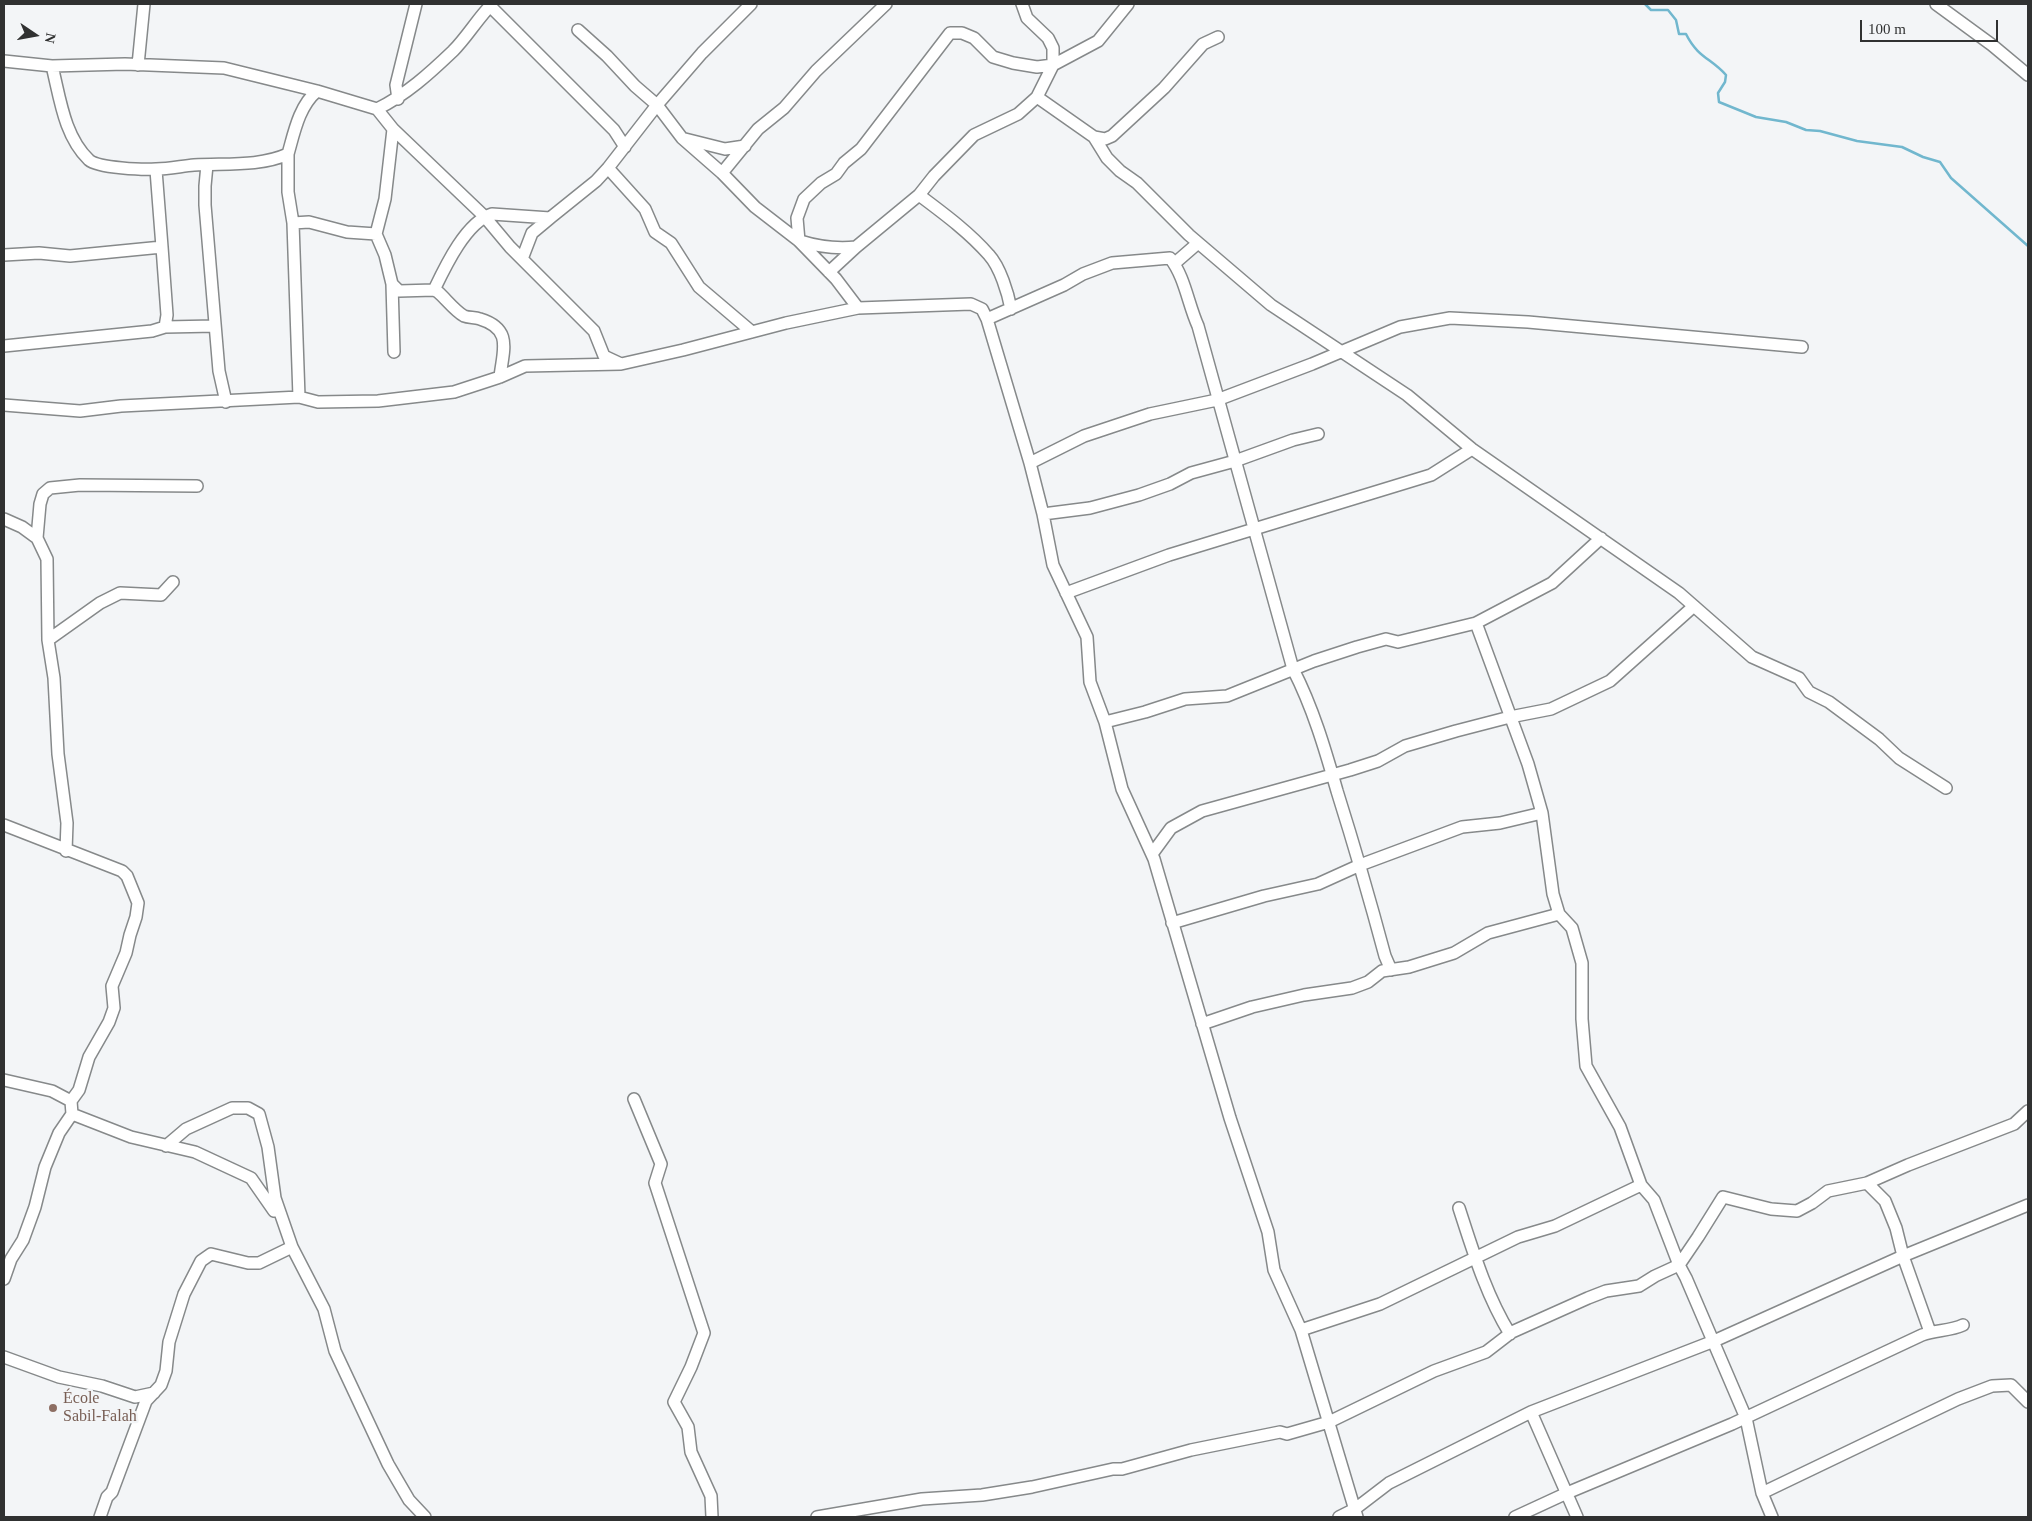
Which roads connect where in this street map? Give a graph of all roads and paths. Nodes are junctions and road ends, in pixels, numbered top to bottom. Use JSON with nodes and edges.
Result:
{"nodes":[{"id":1,"x":144,"y":4,"type":"edge"},
{"id":2,"x":416,"y":4,"type":"edge"},
{"id":3,"x":751,"y":4,"type":"edge"},
{"id":4,"x":886,"y":4,"type":"edge"},
{"id":5,"x":1022,"y":4,"type":"edge"},
{"id":6,"x":1128,"y":4,"type":"edge"},
{"id":7,"x":1936,"y":4,"type":"edge"},
{"id":8,"x":491,"y":5,"type":"edge"},
{"id":9,"x":578,"y":30,"type":"dead end"},
{"id":10,"x":1218,"y":37,"type":"dead end"},
{"id":11,"x":4,"y":61,"type":"edge"},
{"id":12,"x":138,"y":65,"type":"junction"},
{"id":13,"x":1053,"y":65,"type":"junction"},
{"id":14,"x":52,"y":66,"type":"junction"},
{"id":15,"x":2028,"y":75,"type":"edge"},
{"id":16,"x":317,"y":91,"type":"junction"},
{"id":17,"x":1036,"y":97,"type":"junction"},
{"id":18,"x":398,"y":99,"type":"junction"},
{"id":19,"x":657,"y":105,"type":"junction"},
{"id":20,"x":377,"y":109,"type":"junction"},
{"id":21,"x":393,"y":129,"type":"junction"},
{"id":22,"x":682,"y":138,"type":"junction"},
{"id":23,"x":1094,"y":138,"type":"junction"},
{"id":24,"x":744,"y":146,"type":"junction"},
{"id":25,"x":625,"y":147,"type":"junction"},
{"id":26,"x":288,"y":154,"type":"junction"},
{"id":27,"x":207,"y":165,"type":"junction"},
{"id":28,"x":608,"y":168,"type":"junction"},
{"id":29,"x":156,"y":170,"type":"junction"},
{"id":30,"x":722,"y":173,"type":"junction"},
{"id":31,"x":919,"y":195,"type":"junction"},
{"id":32,"x":484,"y":216,"type":"junction"},
{"id":33,"x":550,"y":218,"type":"junction"},
{"id":34,"x":293,"y":223,"type":"junction"},
{"id":35,"x":376,"y":234,"type":"junction"},
{"id":36,"x":799,"y":241,"type":"junction"},
{"id":37,"x":1198,"y":243,"type":"junction"},
{"id":38,"x":162,"y":247,"type":"junction"},
{"id":39,"x":856,"y":247,"type":"junction"},
{"id":40,"x":4,"y":255,"type":"edge"},
{"id":41,"x":522,"y":259,"type":"junction"},
{"id":42,"x":1175,"y":263,"type":"junction"},
{"id":43,"x":829,"y":272,"type":"junction"},
{"id":44,"x":392,"y":284,"type":"junction"},
{"id":45,"x":434,"y":290,"type":"junction"},
{"id":46,"x":858,"y":308,"type":"junction"},
{"id":47,"x":1011,"y":309,"type":"junction"},
{"id":48,"x":987,"y":319,"type":"junction"},
{"id":49,"x":215,"y":326,"type":"junction"},
{"id":50,"x":165,"y":327,"type":"junction"},
{"id":51,"x":752,"y":332,"type":"junction"},
{"id":52,"x":4,"y":346,"type":"edge"},
{"id":53,"x":1802,"y":347,"type":"dead end"},
{"id":54,"x":394,"y":352,"type":"dead end"},
{"id":55,"x":1342,"y":352,"type":"junction"},
{"id":56,"x":621,"y":364,"type":"junction"},
{"id":57,"x":500,"y":377,"type":"junction"},
{"id":58,"x":299,"y":397,"type":"junction"},
{"id":59,"x":1217,"y":400,"type":"junction"},
{"id":60,"x":226,"y":402,"type":"junction"},
{"id":61,"x":4,"y":405,"type":"edge"},
{"id":62,"x":1318,"y":434,"type":"dead end"},
{"id":63,"x":1472,"y":449,"type":"junction"},
{"id":64,"x":1235,"y":461,"type":"junction"},
{"id":65,"x":1030,"y":463,"type":"junction"},
{"id":66,"x":197,"y":486,"type":"dead end"},
{"id":67,"x":1043,"y":514,"type":"junction"},
{"id":68,"x":4,"y":519,"type":"edge"},
{"id":69,"x":1254,"y":530,"type":"junction"},
{"id":70,"x":37,"y":538,"type":"junction"},
{"id":71,"x":1601,"y":538,"type":"junction"},
{"id":72,"x":173,"y":582,"type":"dead end"},
{"id":73,"x":1066,"y":593,"type":"junction"},
{"id":74,"x":1694,"y":606,"type":"junction"},
{"id":75,"x":1476,"y":623,"type":"junction"},
{"id":76,"x":48,"y":640,"type":"junction"},
{"id":77,"x":1293,"y":669,"type":"junction"},
{"id":78,"x":1510,"y":717,"type":"junction"},
{"id":79,"x":1105,"y":722,"type":"junction"},
{"id":80,"x":1333,"y":775,"type":"junction"},
{"id":81,"x":1946,"y":788,"type":"dead end"},
{"id":82,"x":1542,"y":813,"type":"junction"},
{"id":83,"x":4,"y":825,"type":"edge"},
{"id":84,"x":66,"y":850,"type":"junction"},
{"id":85,"x":1152,"y":854,"type":"junction"},
{"id":86,"x":1360,"y":865,"type":"junction"},
{"id":87,"x":1559,"y":914,"type":"junction"},
{"id":88,"x":1172,"y":923,"type":"junction"},
{"id":89,"x":1391,"y":970,"type":"junction"},
{"id":90,"x":1202,"y":1024,"type":"junction"},
{"id":91,"x":4,"y":1080,"type":"edge"},
{"id":92,"x":634,"y":1099,"type":"dead end"},
{"id":93,"x":71,"y":1101,"type":"junction"},
{"id":94,"x":2028,"y":1111,"type":"edge"},
{"id":95,"x":72,"y":1114,"type":"junction"},
{"id":96,"x":166,"y":1146,"type":"junction"},
{"id":97,"x":1867,"y":1183,"type":"junction"},
{"id":98,"x":1641,"y":1185,"type":"junction"},
{"id":99,"x":2028,"y":1205,"type":"edge"},
{"id":100,"x":1459,"y":1208,"type":"dead end"},
{"id":101,"x":286,"y":1232,"type":"junction"},
{"id":102,"x":292,"y":1247,"type":"junction"},
{"id":103,"x":1903,"y":1256,"type":"junction"},
{"id":104,"x":1475,"y":1257,"type":"junction"},
{"id":105,"x":8,"y":1258,"type":"edge"},
{"id":106,"x":1678,"y":1265,"type":"junction"},
{"id":107,"x":4,"y":1279,"type":"edge"},
{"id":108,"x":1963,"y":1325,"type":"dead end"},
{"id":109,"x":1301,"y":1330,"type":"junction"},
{"id":110,"x":1930,"y":1332,"type":"junction"},
{"id":111,"x":1510,"y":1334,"type":"junction"},
{"id":112,"x":1714,"y":1341,"type":"junction"},
{"id":113,"x":4,"y":1358,"type":"edge"},
{"id":114,"x":154,"y":1393,"type":"junction"},
{"id":115,"x":2028,"y":1402,"type":"edge"},
{"id":116,"x":1531,"y":1412,"type":"junction"},
{"id":117,"x":1746,"y":1418,"type":"junction"},
{"id":118,"x":1329,"y":1422,"type":"junction"},
{"id":119,"x":1567,"y":1493,"type":"junction"},
{"id":120,"x":1762,"y":1493,"type":"junction"},
{"id":121,"x":1356,"y":1513,"type":"edge"},
{"id":122,"x":100,"y":1517,"type":"edge"},
{"id":123,"x":425,"y":1517,"type":"edge"},
{"id":124,"x":712,"y":1517,"type":"edge"},
{"id":125,"x":817,"y":1517,"type":"edge"},
{"id":126,"x":1339,"y":1517,"type":"edge"},
{"id":127,"x":1515,"y":1517,"type":"edge"},
{"id":128,"x":1577,"y":1517,"type":"edge"},
{"id":129,"x":1772,"y":1517,"type":"edge"}],
"edges":[{"from":1,"to":12,"type":"street"},
{"from":2,"to":18,"type":"street"},
{"from":3,"to":19,"type":"street"},
{"from":4,"to":24,"type":"street"},
{"from":5,"to":13,"type":"street"},
{"from":6,"to":13,"type":"street"},
{"from":7,"to":15,"type":"street"},
{"from":8,"to":18,"type":"street"},
{"from":8,"to":25,"type":"street"},
{"from":9,"to":19,"type":"street"},
{"from":10,"to":23,"type":"street"},
{"from":11,"to":14,"type":"street"},
{"from":12,"to":14,"type":"street"},
{"from":12,"to":16,"type":"street"},
{"from":13,"to":17,"type":"street"},
{"from":13,"to":36,"type":"street"},
{"from":14,"to":29,"type":"street"},
{"from":16,"to":20,"type":"street"},
{"from":16,"to":26,"type":"street"},
{"from":17,"to":23,"type":"street"},
{"from":17,"to":31,"type":"street"},
{"from":18,"to":20,"type":"street"},
{"from":19,"to":22,"type":"street"},
{"from":19,"to":25,"type":"street"},
{"from":20,"to":21,"type":"street"},
{"from":21,"to":32,"type":"street"},
{"from":21,"to":35,"type":"street"},
{"from":22,"to":24,"type":"street"},
{"from":22,"to":30,"type":"street"},
{"from":23,"to":37,"type":"street"},
{"from":24,"to":30,"type":"street"},
{"from":25,"to":28,"type":"street"},
{"from":26,"to":27,"type":"street"},
{"from":26,"to":34,"type":"street"},
{"from":27,"to":29,"type":"street"},
{"from":27,"to":49,"type":"street"},
{"from":28,"to":33,"type":"street"},
{"from":28,"to":51,"type":"street"},
{"from":29,"to":38,"type":"street"},
{"from":30,"to":36,"type":"street"},
{"from":31,"to":39,"type":"street"},
{"from":31,"to":47,"type":"street"},
{"from":32,"to":33,"type":"street"},
{"from":32,"to":41,"type":"street"},
{"from":32,"to":45,"type":"street"},
{"from":33,"to":41,"type":"street"},
{"from":34,"to":35,"type":"street"},
{"from":34,"to":58,"type":"street"},
{"from":35,"to":44,"type":"street"},
{"from":36,"to":39,"type":"street"},
{"from":36,"to":43,"type":"street"},
{"from":37,"to":42,"type":"street"},
{"from":37,"to":55,"type":"street"},
{"from":38,"to":40,"type":"street"},
{"from":38,"to":50,"type":"street"},
{"from":39,"to":43,"type":"street"},
{"from":41,"to":56,"type":"street"},
{"from":42,"to":47,"type":"street"},
{"from":42,"to":59,"type":"street"},
{"from":43,"to":46,"type":"street"},
{"from":44,"to":45,"type":"street"},
{"from":44,"to":54,"type":"street"},
{"from":45,"to":57,"type":"street"},
{"from":46,"to":48,"type":"street"},
{"from":46,"to":51,"type":"street"},
{"from":47,"to":48,"type":"street"},
{"from":48,"to":65,"type":"street"},
{"from":49,"to":50,"type":"street"},
{"from":49,"to":60,"type":"street"},
{"from":50,"to":52,"type":"street"},
{"from":51,"to":56,"type":"street"},
{"from":53,"to":55,"type":"street"},
{"from":55,"to":59,"type":"street"},
{"from":55,"to":63,"type":"street"},
{"from":56,"to":57,"type":"street"},
{"from":57,"to":58,"type":"street"},
{"from":58,"to":60,"type":"street"},
{"from":59,"to":64,"type":"street"},
{"from":59,"to":65,"type":"street"},
{"from":60,"to":61,"type":"street"},
{"from":62,"to":64,"type":"street"},
{"from":63,"to":69,"type":"street"},
{"from":63,"to":71,"type":"street"},
{"from":64,"to":67,"type":"street"},
{"from":64,"to":69,"type":"street"},
{"from":65,"to":67,"type":"street"},
{"from":66,"to":70,"type":"street"},
{"from":67,"to":73,"type":"street"},
{"from":68,"to":70,"type":"street"},
{"from":69,"to":73,"type":"street"},
{"from":69,"to":77,"type":"street"},
{"from":70,"to":76,"type":"street"},
{"from":71,"to":74,"type":"street"},
{"from":71,"to":75,"type":"street"},
{"from":72,"to":76,"type":"street"},
{"from":73,"to":79,"type":"street"},
{"from":74,"to":78,"type":"street"},
{"from":74,"to":81,"type":"street"},
{"from":75,"to":77,"type":"street"},
{"from":75,"to":78,"type":"street"},
{"from":76,"to":84,"type":"street"},
{"from":77,"to":79,"type":"street"},
{"from":77,"to":80,"type":"street"},
{"from":78,"to":80,"type":"street"},
{"from":78,"to":82,"type":"street"},
{"from":79,"to":85,"type":"street"},
{"from":80,"to":85,"type":"street"},
{"from":80,"to":86,"type":"street"},
{"from":82,"to":86,"type":"street"},
{"from":82,"to":87,"type":"street"},
{"from":83,"to":84,"type":"street"},
{"from":84,"to":93,"type":"street"},
{"from":85,"to":88,"type":"street"},
{"from":86,"to":88,"type":"street"},
{"from":86,"to":89,"type":"street"},
{"from":87,"to":89,"type":"street"},
{"from":87,"to":98,"type":"street"},
{"from":88,"to":90,"type":"street"},
{"from":89,"to":90,"type":"street"},
{"from":90,"to":109,"type":"street"},
{"from":91,"to":93,"type":"street"},
{"from":92,"to":124,"type":"street"},
{"from":93,"to":95,"type":"street"},
{"from":94,"to":97,"type":"street"},
{"from":95,"to":96,"type":"street"},
{"from":95,"to":105,"type":"street"},
{"from":96,"to":101,"type":"street"},
{"from":96,"to":101,"type":"street"},
{"from":97,"to":103,"type":"street"},
{"from":97,"to":106,"type":"street"},
{"from":98,"to":104,"type":"street"},
{"from":98,"to":106,"type":"street"},
{"from":99,"to":103,"type":"street"},
{"from":100,"to":104,"type":"street"},
{"from":101,"to":102,"type":"street"},
{"from":102,"to":114,"type":"street"},
{"from":102,"to":123,"type":"street"},
{"from":103,"to":110,"type":"street"},
{"from":103,"to":112,"type":"street"},
{"from":104,"to":109,"type":"street"},
{"from":104,"to":111,"type":"street"},
{"from":105,"to":107,"type":"street"},
{"from":106,"to":111,"type":"street"},
{"from":106,"to":112,"type":"street"},
{"from":108,"to":110,"type":"street"},
{"from":109,"to":118,"type":"street"},
{"from":110,"to":117,"type":"street"},
{"from":111,"to":118,"type":"street"},
{"from":112,"to":116,"type":"street"},
{"from":112,"to":117,"type":"street"},
{"from":113,"to":114,"type":"street"},
{"from":114,"to":122,"type":"street"},
{"from":115,"to":120,"type":"street"},
{"from":116,"to":119,"type":"street"},
{"from":116,"to":121,"type":"street"},
{"from":117,"to":119,"type":"street"},
{"from":117,"to":120,"type":"street"},
{"from":118,"to":121,"type":"street"},
{"from":118,"to":125,"type":"street"},
{"from":119,"to":127,"type":"street"},
{"from":119,"to":128,"type":"street"},
{"from":120,"to":129,"type":"street"},
{"from":121,"to":126,"type":"street"}]}
